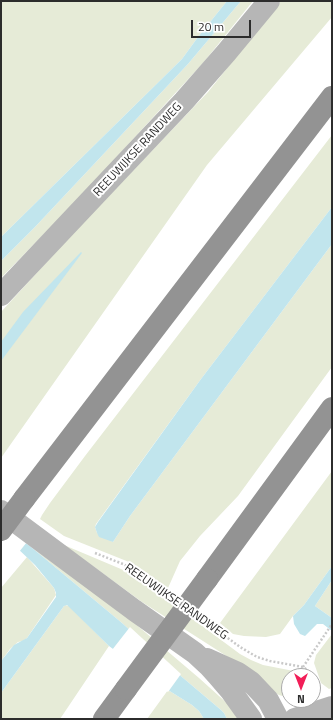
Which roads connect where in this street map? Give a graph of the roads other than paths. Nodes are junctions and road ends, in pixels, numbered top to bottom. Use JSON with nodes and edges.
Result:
{"nodes":[{"id":1,"x":269,"y":1,"type":"edge"},
{"id":2,"x":332,"y":97,"type":"edge"},
{"id":3,"x":1,"y":295,"type":"edge"},
{"id":4,"x":332,"y":408,"type":"edge"},
{"id":5,"x":1,"y":511,"type":"edge"},
{"id":6,"x":1,"y":530,"type":"edge"},
{"id":7,"x":195,"y":653,"type":"junction"},
{"id":8,"x":332,"y":707,"type":"edge"},
{"id":9,"x":104,"y":719,"type":"edge"},
{"id":10,"x":251,"y":719,"type":"edge"},
{"id":11,"x":278,"y":719,"type":"edge"},
{"id":12,"x":295,"y":719,"type":"edge"}],
"edges":[{"from":1,"to":3,"type":"main road","name":"REEUWIJKSE RANDWEG"},
{"from":2,"to":6,"type":"highway","bridge":true},
{"from":4,"to":9,"type":"highway","bridge":true},
{"from":5,"to":7,"type":"main road"},
{"from":7,"to":10,"type":"main road"},
{"from":7,"to":11,"type":"main road"},
{"from":8,"to":12,"type":"main road"}]}
